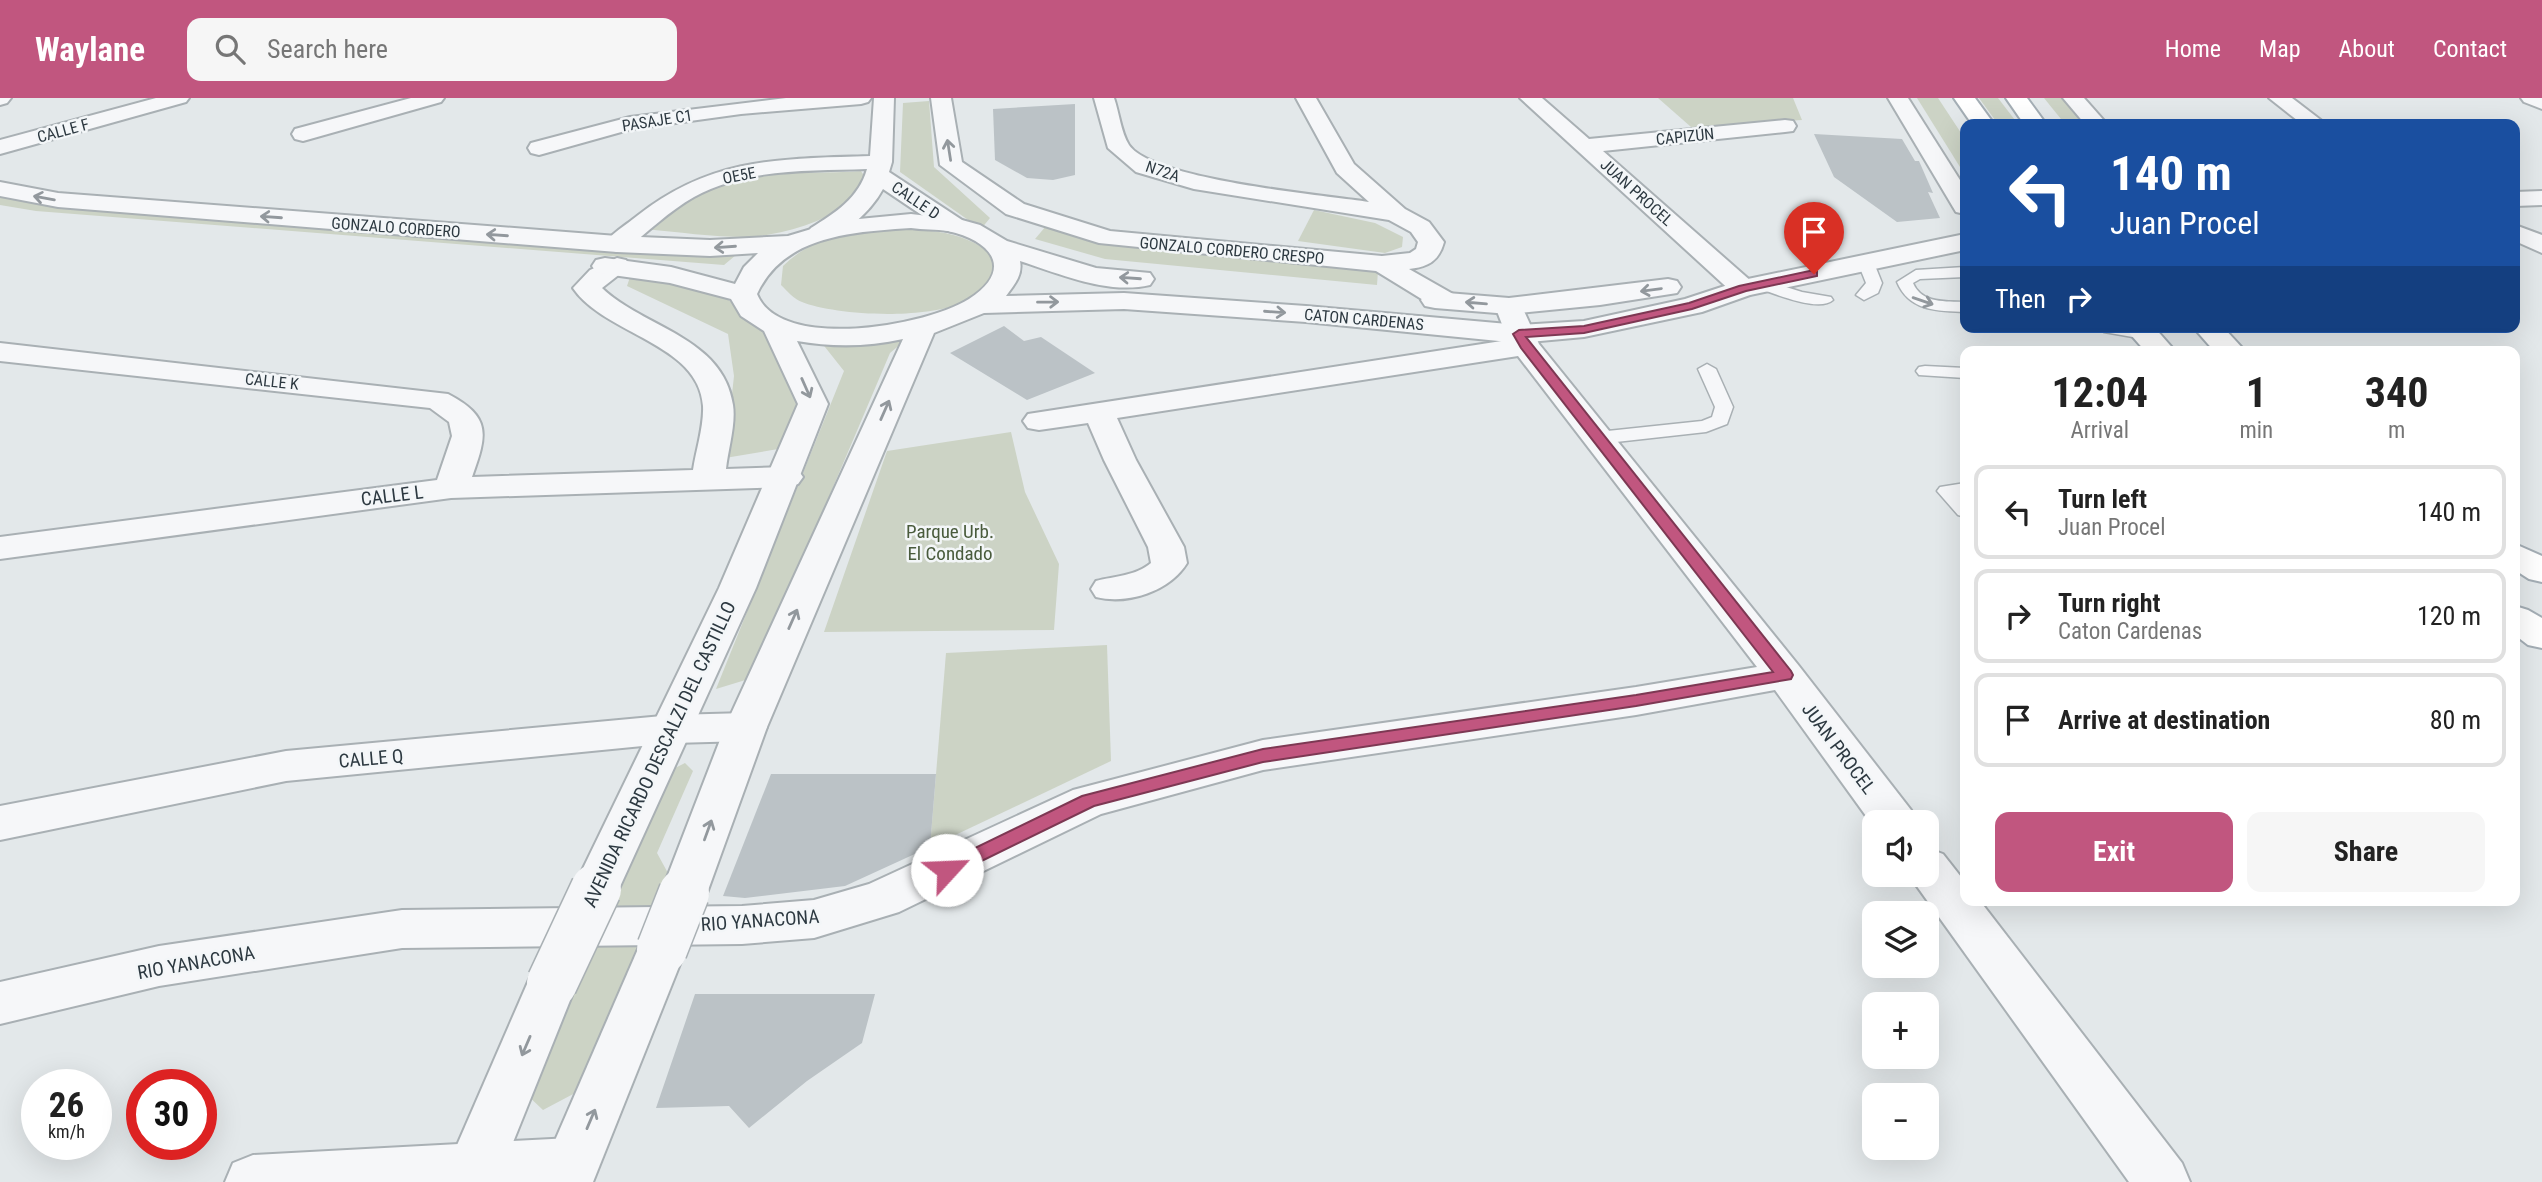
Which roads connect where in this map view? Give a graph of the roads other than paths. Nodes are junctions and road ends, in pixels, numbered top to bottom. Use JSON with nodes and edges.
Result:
{"nodes":[{"id":1,"x":180,"y":98,"type":"edge"},
{"id":2,"x":434,"y":98,"type":"edge"},
{"id":3,"x":861,"y":98,"type":"edge"},
{"id":4,"x":884,"y":98,"type":"edge"},
{"id":5,"x":941,"y":98,"type":"edge"},
{"id":6,"x":1104,"y":98,"type":"edge"},
{"id":7,"x":1306,"y":98,"type":"edge"},
{"id":8,"x":1530,"y":98,"type":"edge"},
{"id":9,"x":1898,"y":98,"type":"edge"},
{"id":10,"x":1964,"y":98,"type":"edge"},
{"id":11,"x":2016,"y":98,"type":"edge"},
{"id":12,"x":2073,"y":98,"type":"edge"},
{"id":13,"x":2279,"y":98,"type":"edge"},
{"id":14,"x":2531,"y":98,"type":"edge"},
{"id":15,"x":2542,"y":103,"type":"edge"},
{"id":16,"x":126,"y":113,"type":"junction"},
{"id":17,"x":1979,"y":119,"type":"edge"},
{"id":18,"x":2031,"y":119,"type":"edge"},
{"id":19,"x":2092,"y":119,"type":"edge"},
{"id":20,"x":2308,"y":119,"type":"edge"},
{"id":21,"x":10,"y":121,"type":"dead end"},
{"id":22,"x":1785,"y":126,"type":"dead end"},
{"id":23,"x":303,"y":134,"type":"dead end"},
{"id":24,"x":1586,"y":146,"type":"junction"},
{"id":25,"x":0,"y":147,"type":"edge"},
{"id":26,"x":539,"y":148,"type":"dead end"},
{"id":27,"x":1345,"y":168,"type":"junction"},
{"id":28,"x":880,"y":169,"type":"junction"},
{"id":29,"x":0,"y":188,"type":"edge"},
{"id":30,"x":1263,"y":191,"type":"junction"},
{"id":31,"x":1306,"y":198,"type":"junction"},
{"id":32,"x":2542,"y":198,"type":"edge"},
{"id":33,"x":1960,"y":199,"type":"edge"},
{"id":34,"x":2520,"y":199,"type":"edge"},
{"id":35,"x":1015,"y":208,"type":"junction"},
{"id":36,"x":0,"y":213,"type":"edge"},
{"id":37,"x":1396,"y":214,"type":"junction"},
{"id":38,"x":953,"y":225,"type":"junction"},
{"id":39,"x":820,"y":233,"type":"junction"},
{"id":40,"x":2520,"y":235,"type":"edge"},
{"id":41,"x":793,"y":243,"type":"junction"},
{"id":42,"x":995,"y":243,"type":"junction"},
{"id":43,"x":1960,"y":244,"type":"edge"},
{"id":44,"x":2542,"y":246,"type":"edge"},
{"id":45,"x":1272,"y":254,"type":"junction"},
{"id":46,"x":617,"y":255,"type":"junction"},
{"id":47,"x":1866,"y":263,"type":"junction"},
{"id":48,"x":1382,"y":264,"type":"junction"},
{"id":49,"x":1960,"y":272,"type":"edge"},
{"id":50,"x":1752,"y":286,"type":"junction"},
{"id":51,"x":743,"y":293,"type":"junction"},
{"id":52,"x":1167,"y":293,"type":"junction"},
{"id":53,"x":1864,"y":295,"type":"dead end"},
{"id":54,"x":1443,"y":300,"type":"junction"},
{"id":55,"x":1825,"y":300,"type":"dead end"},
{"id":56,"x":1310,"y":303,"type":"junction"},
{"id":57,"x":980,"y":305,"type":"junction"},
{"id":58,"x":1960,"y":306,"type":"edge"},
{"id":59,"x":776,"y":327,"type":"junction"},
{"id":60,"x":922,"y":328,"type":"junction"},
{"id":61,"x":1518,"y":328,"type":"junction"},
{"id":62,"x":2128,"y":333,"type":"edge"},
{"id":63,"x":2213,"y":333,"type":"edge"},
{"id":64,"x":2148,"y":338,"type":"edge"},
{"id":65,"x":2226,"y":346,"type":"edge"},
{"id":66,"x":0,"y":352,"type":"edge"},
{"id":67,"x":1707,"y":369,"type":"dead end"},
{"id":68,"x":1925,"y":371,"type":"dead end"},
{"id":69,"x":1960,"y":373,"type":"edge"},
{"id":70,"x":1100,"y":412,"type":"junction"},
{"id":71,"x":1039,"y":421,"type":"dead end"},
{"id":72,"x":1598,"y":439,"type":"junction"},
{"id":73,"x":786,"y":477,"type":"junction"},
{"id":74,"x":708,"y":478,"type":"junction"},
{"id":75,"x":451,"y":488,"type":"junction"},
{"id":76,"x":1960,"y":490,"type":"edge"},
{"id":77,"x":1960,"y":505,"type":"edge"},
{"id":78,"x":0,"y":548,"type":"edge"},
{"id":79,"x":2520,"y":558,"type":"edge"},
{"id":80,"x":2542,"y":571,"type":"edge"},
{"id":81,"x":1109,"y":589,"type":"dead end"},
{"id":82,"x":2520,"y":621,"type":"edge"},
{"id":83,"x":2542,"y":636,"type":"edge"},
{"id":84,"x":1785,"y":675,"type":"junction"},
{"id":85,"x":746,"y":727,"type":"junction"},
{"id":86,"x":673,"y":729,"type":"junction"},
{"id":87,"x":1886,"y":810,"type":"edge"},
{"id":88,"x":0,"y":823,"type":"edge"},
{"id":89,"x":1939,"y":882,"type":"edge"},
{"id":90,"x":0,"y":1003,"type":"edge"},
{"id":91,"x":568,"y":1173,"type":"edge"},
{"id":92,"x":471,"y":1175,"type":"edge"},
{"id":93,"x":253,"y":1182,"type":"edge"},
{"id":94,"x":2162,"y":1182,"type":"edge"}],
"edges":[{"from":1,"to":16,"type":"street","name":"CALLE F"},
{"from":2,"to":23,"type":"street"},
{"from":3,"to":26,"type":"street","name":"PASAJE C1"},
{"from":4,"to":28,"type":"street","name":"CALLE D"},
{"from":35,"to":5,"type":"street","name":"GONZALO CORDERO CRESPO","one_way":true},
{"from":6,"to":30,"type":"street","name":"N72A"},
{"from":7,"to":27,"type":"street"},
{"from":8,"to":24,"type":"street","name":"JUAN PROCEL"},
{"from":9,"to":33,"type":"street"},
{"from":10,"to":17,"type":"main road"},
{"from":11,"to":18,"type":"main road"},
{"from":12,"to":19,"type":"street"},
{"from":13,"to":20,"type":"street"},
{"from":14,"to":15,"type":"street"},
{"from":16,"to":21,"type":"street","name":"CALLE F"},
{"from":16,"to":25,"type":"street","name":"CALLE F"},
{"from":22,"to":24,"type":"street","name":"CAPIZÚN"},
{"from":24,"to":50,"type":"street","name":"JUAN PROCEL"},
{"from":27,"to":30,"type":"street","name":"N72A"},
{"from":27,"to":37,"type":"street"},
{"from":28,"to":38,"type":"street","name":"CALLE D"},
{"from":28,"to":39,"type":"street","name":"CALLE D"},
{"from":28,"to":46,"type":"street","name":"OE5E"},
{"from":46,"to":29,"type":"street","name":"GONZALO CORDERO","one_way":true},
{"from":30,"to":31,"type":"street","name":"N72A"},
{"from":31,"to":37,"type":"street","name":"N72A"},
{"from":31,"to":45,"type":"street"},
{"from":32,"to":34,"type":"street"},
{"from":35,"to":42,"type":"street"},
{"from":35,"to":45,"type":"street","name":"GONZALO CORDERO CRESPO"},
{"from":36,"to":46,"type":"street","name":"GONZALO CORDERO"},
{"from":37,"to":48,"type":"street"},
{"from":38,"to":39,"type":"street"},
{"from":38,"to":42,"type":"street","name":"CATON CARDENAS"},
{"from":39,"to":41,"type":"street"},
{"from":40,"to":44,"type":"street"},
{"from":41,"to":46,"type":"street","name":"GONZALO CORDERO","one_way":true},
{"from":41,"to":51,"type":"street"},
{"from":52,"to":42,"type":"street","name":"CATON CARDENAS","one_way":true},
{"from":42,"to":57,"type":"street"},
{"from":43,"to":47,"type":"street","name":"CATON CARDENAS"},
{"from":45,"to":48,"type":"street","name":"GONZALO CORDERO CRESPO"},
{"from":46,"to":51,"type":"street","name":"GONZALO CORDERO"},
{"from":46,"to":74,"type":"street","name":"OE5E"},
{"from":47,"to":50,"type":"street","name":"CATON CARDENAS"},
{"from":47,"to":53,"type":"lane"},
{"from":48,"to":54,"type":"street","name":"GONZALO CORDERO CRESPO"},
{"from":49,"to":58,"type":"lane","one_way":true},
{"from":50,"to":55,"type":"lane"},
{"from":50,"to":61,"type":"street","name":"CATON CARDENAS"},
{"from":51,"to":59,"type":"street"},
{"from":52,"to":56,"type":"street","name":"CATON CARDENAS"},
{"from":57,"to":52,"type":"street","name":"CATON CARDENAS","one_way":true},
{"from":54,"to":56,"type":"street","name":"CATON CARDENAS"},
{"from":61,"to":54,"type":"street","name":"CATON CARDENAS","one_way":true},
{"from":56,"to":61,"type":"street","name":"CATON CARDENAS"},
{"from":57,"to":60,"type":"street"},
{"from":59,"to":60,"type":"street"},
{"from":59,"to":73,"type":"street","name":"AVENIDA RICARDO DESCALZI DEL CASTILLO","one_way":true},
{"from":85,"to":60,"type":"street","one_way":true},
{"from":61,"to":70,"type":"street","name":"CATON CARDENAS"},
{"from":61,"to":72,"type":"street","name":"JUAN PROCEL"},
{"from":62,"to":64,"type":"lane"},
{"from":63,"to":65,"type":"main road"},
{"from":66,"to":75,"type":"street","name":"CALLE K"},
{"from":67,"to":72,"type":"lane"},
{"from":68,"to":69,"type":"lane"},
{"from":70,"to":71,"type":"street","name":"CATON CARDENAS"},
{"from":70,"to":81,"type":"street"},
{"from":72,"to":84,"type":"street","name":"JUAN PROCEL"},
{"from":73,"to":74,"type":"street","name":"CALLE L"},
{"from":73,"to":86,"type":"street","name":"AVENIDA RICARDO DESCALZI DEL CASTILLO"},
{"from":74,"to":75,"type":"street","name":"CALLE L"},
{"from":75,"to":78,"type":"street","name":"CALLE L"},
{"from":76,"to":77,"type":"lane"},
{"from":79,"to":80,"type":"main road"},
{"from":82,"to":83,"type":"main road"},
{"from":84,"to":87,"type":"street","name":"JUAN PROCEL"},
{"from":84,"to":90,"type":"street","name":"RIO YANACONA"},
{"from":85,"to":86,"type":"street","name":"CALLE Q"},
{"from":91,"to":85,"type":"street","one_way":true,"bridge":true},
{"from":86,"to":88,"type":"street","name":"CALLE Q"},
{"from":86,"to":92,"type":"street","name":"AVENIDA RICARDO DESCALZI DEL CASTILLO","one_way":true,"bridge":true},
{"from":89,"to":94,"type":"street"},
{"from":91,"to":92,"type":"street"},
{"from":92,"to":93,"type":"street"}]}
